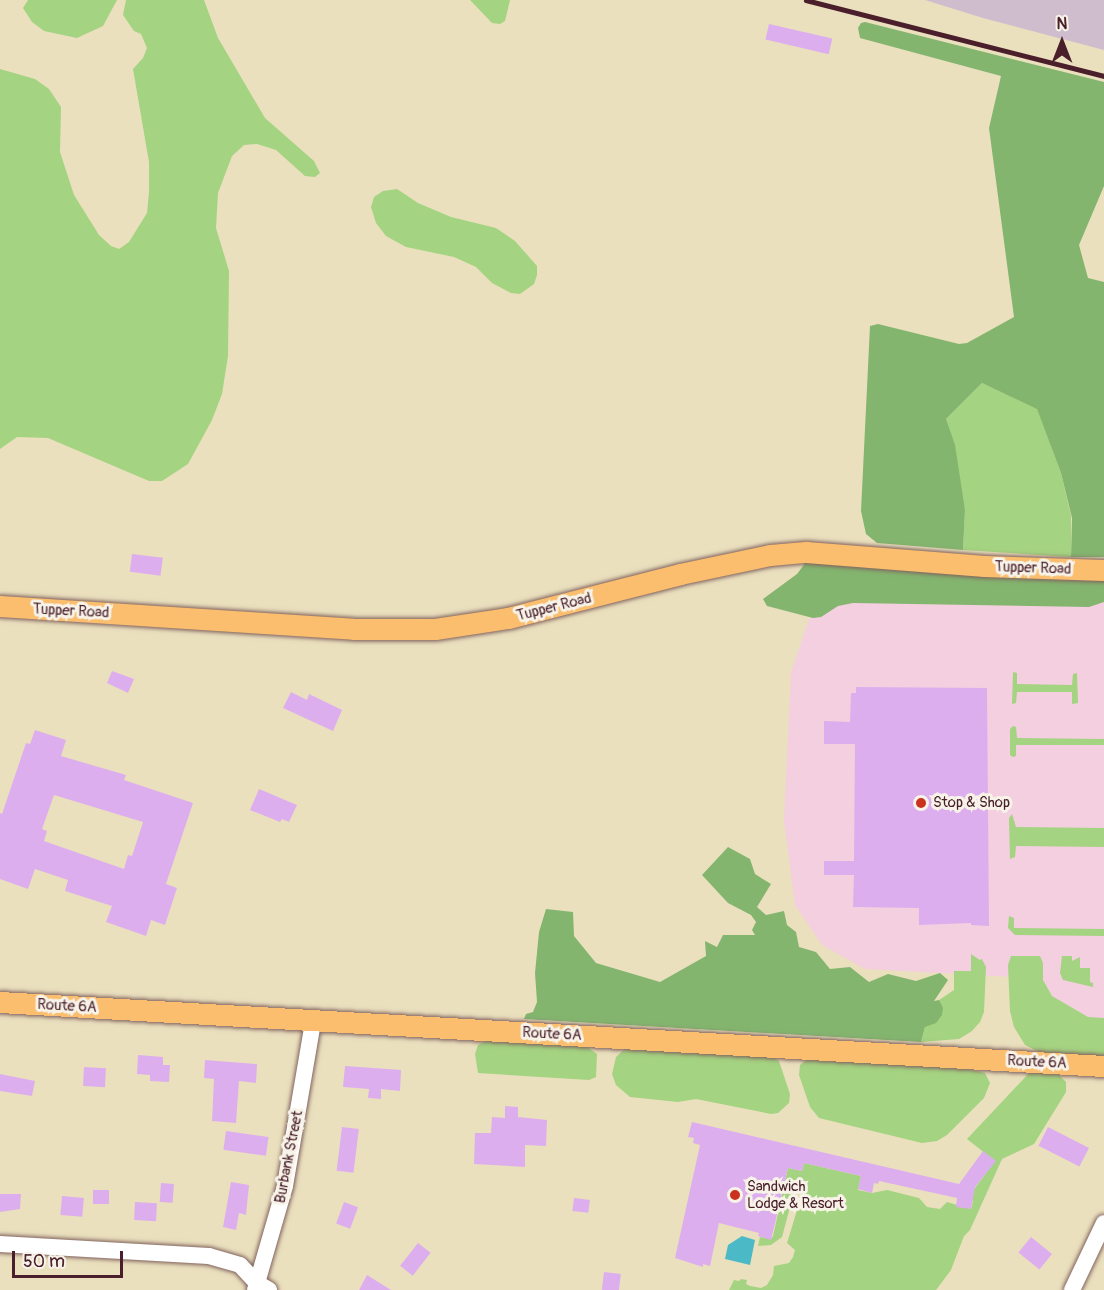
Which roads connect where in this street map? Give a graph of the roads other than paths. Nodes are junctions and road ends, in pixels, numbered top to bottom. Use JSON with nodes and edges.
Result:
{"nodes":[{"id":1,"x":1104,"y":570,"type":"edge"},
{"id":2,"x":0,"y":606,"type":"edge"},
{"id":3,"x":0,"y":1002,"type":"edge"},
{"id":4,"x":313,"y":1022,"type":"junction"},
{"id":5,"x":1104,"y":1066,"type":"edge"},
{"id":6,"x":1104,"y":1223,"type":"edge"},
{"id":7,"x":0,"y":1244,"type":"edge"},
{"id":8,"x":260,"y":1288,"type":"edge"},
{"id":9,"x":1072,"y":1290,"type":"edge"}],
"edges":[{"from":1,"to":2,"type":"main road","name":"Tupper Road"},
{"from":3,"to":4,"type":"main road","name":"Route 6A"},
{"from":4,"to":5,"type":"main road","name":"Route 6A"},
{"from":4,"to":8,"type":"street","name":"Burbank Street"},
{"from":6,"to":9,"type":"street"},
{"from":7,"to":8,"type":"street"}]}
